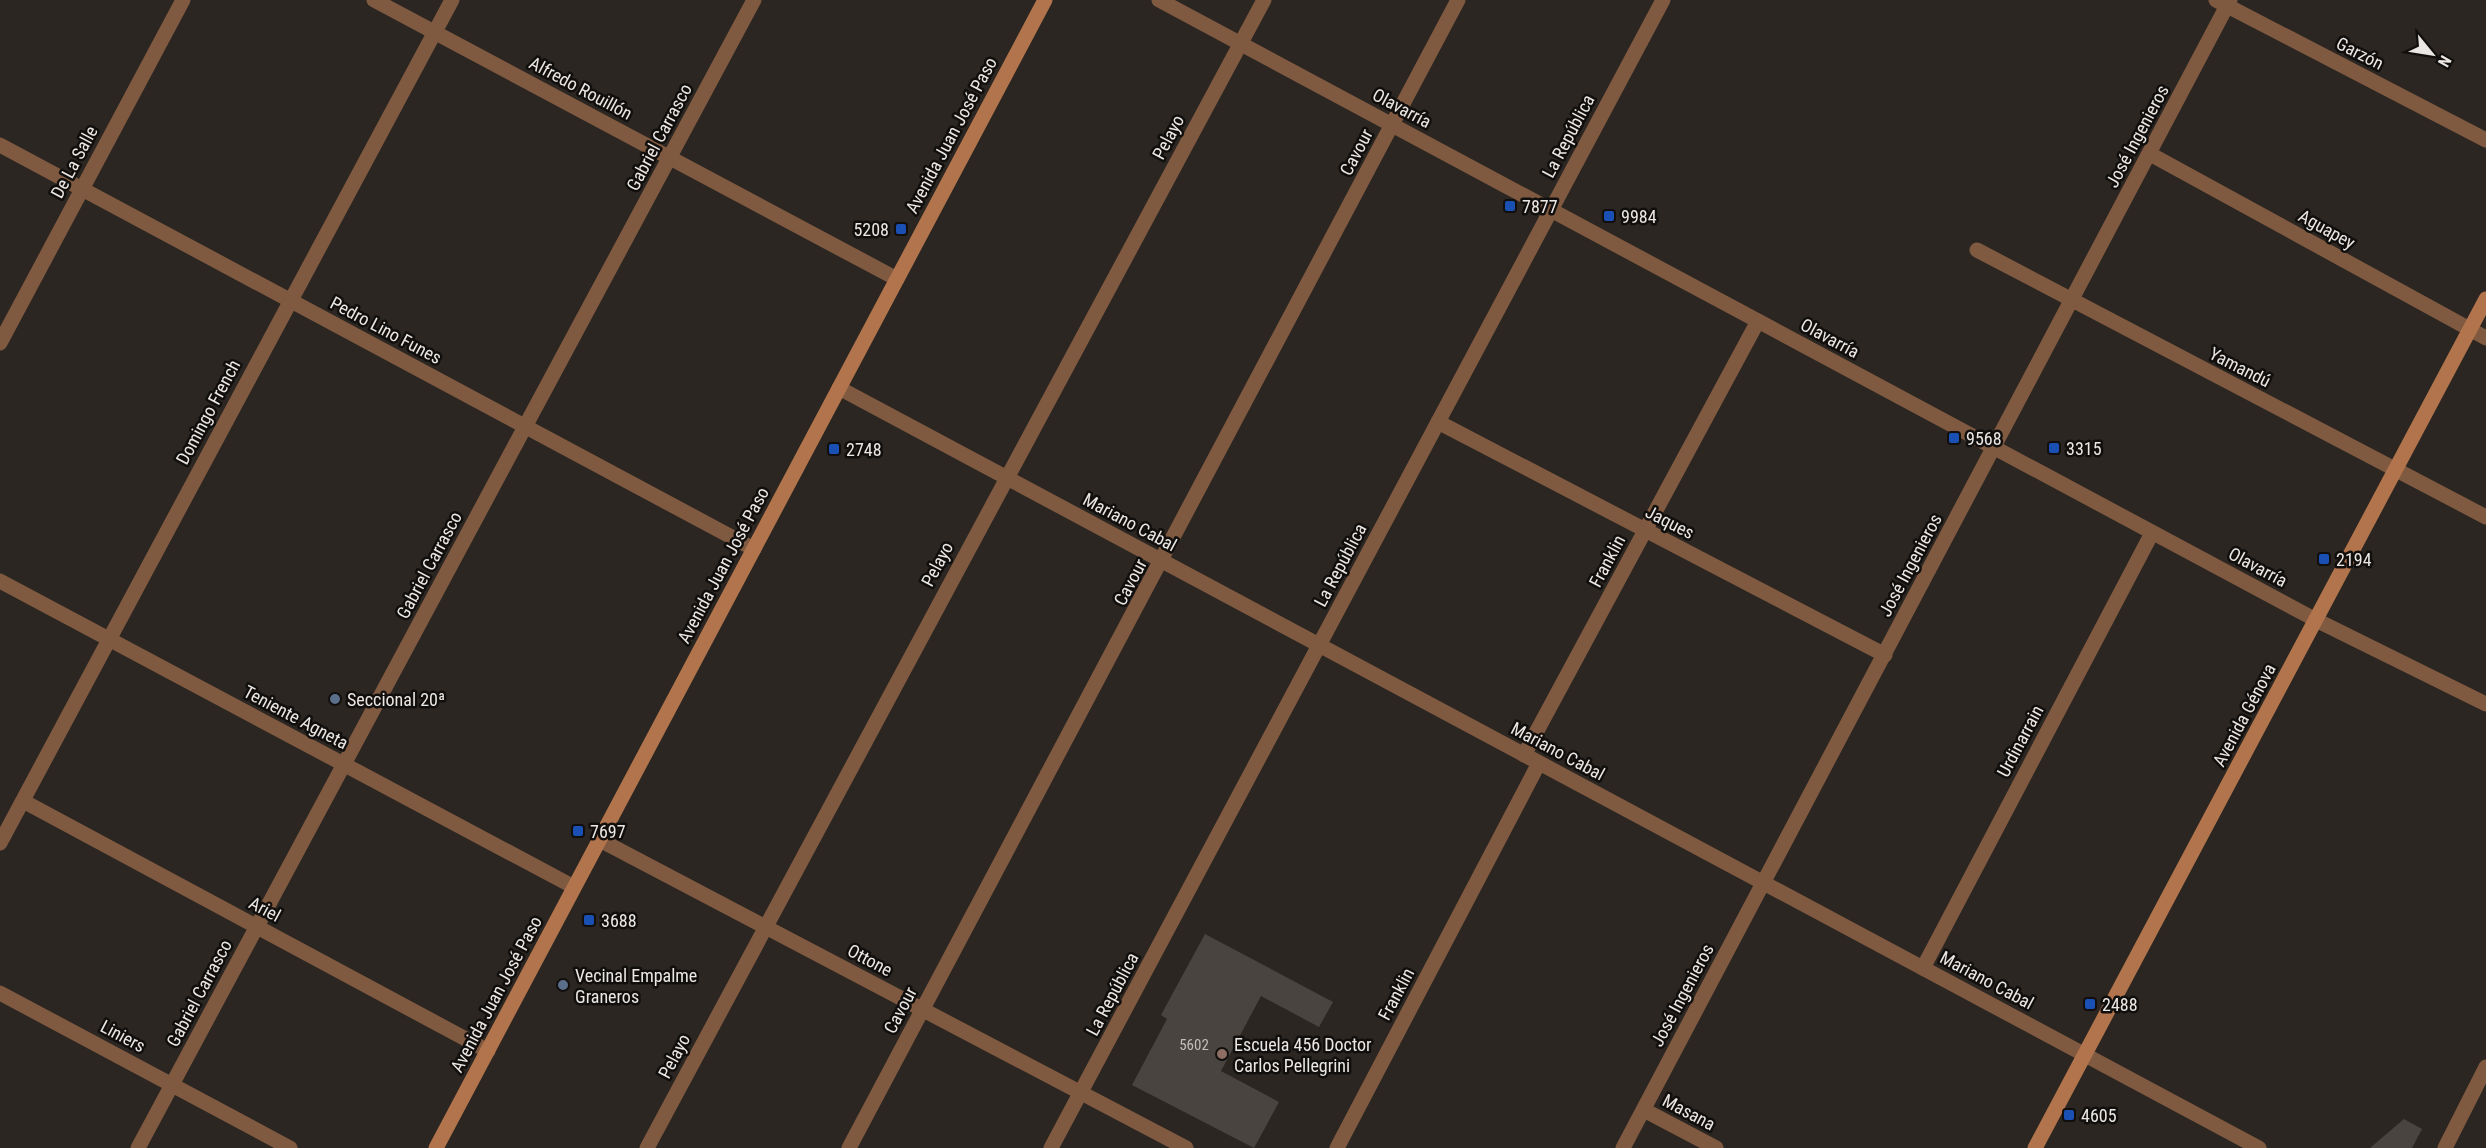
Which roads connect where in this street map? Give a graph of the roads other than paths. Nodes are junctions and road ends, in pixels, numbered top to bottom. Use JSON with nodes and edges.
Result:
{"nodes":[{"id":1,"x":183,"y":0,"type":"edge"},
{"id":2,"x":374,"y":0,"type":"edge"},
{"id":3,"x":452,"y":0,"type":"edge"},
{"id":4,"x":754,"y":0,"type":"edge"},
{"id":5,"x":1045,"y":0,"type":"edge"},
{"id":6,"x":1158,"y":0,"type":"edge"},
{"id":7,"x":1264,"y":0,"type":"edge"},
{"id":8,"x":1458,"y":0,"type":"edge"},
{"id":9,"x":1663,"y":0,"type":"edge"},
{"id":10,"x":2224,"y":2,"type":"edge"},
{"id":11,"x":434,"y":32,"type":"junction"},
{"id":12,"x":1241,"y":44,"type":"junction"},
{"id":13,"x":1392,"y":125,"type":"junction"},
{"id":14,"x":2486,"y":140,"type":"edge"},
{"id":15,"x":0,"y":145,"type":"edge"},
{"id":16,"x":2150,"y":154,"type":"junction"},
{"id":17,"x":670,"y":158,"type":"junction"},
{"id":18,"x":82,"y":189,"type":"junction"},
{"id":19,"x":1551,"y":210,"type":"junction"},
{"id":20,"x":1977,"y":250,"type":"dead end"},
{"id":21,"x":897,"y":279,"type":"junction"},
{"id":22,"x":2486,"y":299,"type":"edge"},
{"id":23,"x":291,"y":301,"type":"junction"},
{"id":24,"x":2072,"y":301,"type":"junction"},
{"id":25,"x":1758,"y":321,"type":"junction"},
{"id":26,"x":2470,"y":329,"type":"junction"},
{"id":27,"x":2486,"y":338,"type":"edge"},
{"id":28,"x":0,"y":343,"type":"edge"},
{"id":29,"x":839,"y":388,"type":"junction"},
{"id":30,"x":1438,"y":422,"type":"junction"},
{"id":31,"x":525,"y":427,"type":"junction"},
{"id":32,"x":1994,"y":448,"type":"junction"},
{"id":33,"x":2396,"y":469,"type":"junction"},
{"id":34,"x":1006,"y":478,"type":"junction"},
{"id":35,"x":2486,"y":517,"type":"edge"},
{"id":36,"x":1645,"y":531,"type":"junction"},
{"id":37,"x":2152,"y":532,"type":"junction"},
{"id":38,"x":754,"y":549,"type":"junction"},
{"id":39,"x":1163,"y":561,"type":"junction"},
{"id":40,"x":0,"y":581,"type":"edge"},
{"id":41,"x":2316,"y":620,"type":"junction"},
{"id":42,"x":109,"y":639,"type":"junction"},
{"id":43,"x":1319,"y":645,"type":"junction"},
{"id":44,"x":1885,"y":655,"type":"junction"},
{"id":45,"x":2486,"y":704,"type":"edge"},
{"id":46,"x":1524,"y":755,"type":"junction"},
{"id":47,"x":1539,"y":763,"type":"junction"},
{"id":48,"x":344,"y":765,"type":"junction"},
{"id":49,"x":23,"y":801,"type":"junction"},
{"id":50,"x":600,"y":840,"type":"junction"},
{"id":51,"x":0,"y":843,"type":"edge"},
{"id":52,"x":1764,"y":883,"type":"junction"},
{"id":53,"x":574,"y":887,"type":"junction"},
{"id":54,"x":764,"y":926,"type":"junction"},
{"id":55,"x":257,"y":927,"type":"junction"},
{"id":56,"x":1923,"y":968,"type":"junction"},
{"id":57,"x":0,"y":993,"type":"edge"},
{"id":58,"x":922,"y":1009,"type":"junction"},
{"id":59,"x":488,"y":1051,"type":"junction"},
{"id":60,"x":2084,"y":1054,"type":"junction"},
{"id":61,"x":2486,"y":1067,"type":"edge"},
{"id":62,"x":172,"y":1085,"type":"junction"},
{"id":63,"x":1081,"y":1093,"type":"junction"},
{"id":64,"x":1644,"y":1110,"type":"junction"},
{"id":65,"x":138,"y":1148,"type":"edge"},
{"id":66,"x":290,"y":1148,"type":"edge"},
{"id":67,"x":436,"y":1148,"type":"edge"},
{"id":68,"x":647,"y":1148,"type":"edge"},
{"id":69,"x":849,"y":1148,"type":"edge"},
{"id":70,"x":1052,"y":1148,"type":"edge"},
{"id":71,"x":1186,"y":1148,"type":"edge"},
{"id":72,"x":1337,"y":1148,"type":"edge"},
{"id":73,"x":1623,"y":1148,"type":"edge"},
{"id":74,"x":1716,"y":1148,"type":"edge"},
{"id":75,"x":2035,"y":1148,"type":"edge"},
{"id":76,"x":2259,"y":1148,"type":"edge"},
{"id":77,"x":2445,"y":1148,"type":"edge"}],
"edges":[{"from":1,"to":18,"type":"street","name":"De La Salle"},
{"from":2,"to":11,"type":"street","name":"Alfredo Rouillón"},
{"from":3,"to":11,"type":"street","name":"Domingo French"},
{"from":4,"to":17,"type":"street","name":"Gabriel Carrasco"},
{"from":5,"to":21,"type":"main road","name":"Avenida Juan José Paso"},
{"from":6,"to":12,"type":"street","name":"Olavarría"},
{"from":7,"to":12,"type":"street","name":"Pelayo"},
{"from":8,"to":13,"type":"street","name":"Cavour"},
{"from":9,"to":19,"type":"street","name":"La República"},
{"from":10,"to":14,"type":"street","name":"Garzón"},
{"from":10,"to":16,"type":"street","name":"José Ingenieros"},
{"from":11,"to":17,"type":"street","name":"Alfredo Rouillón"},
{"from":11,"to":23,"type":"street","name":"Domingo French"},
{"from":12,"to":13,"type":"street","name":"Olavarría"},
{"from":12,"to":34,"type":"street","name":"Pelayo"},
{"from":13,"to":19,"type":"street","name":"Olavarría"},
{"from":13,"to":39,"type":"street","name":"Cavour"},
{"from":15,"to":18,"type":"street","name":"Pedro Lino Funes"},
{"from":16,"to":24,"type":"street","name":"José Ingenieros"},
{"from":16,"to":26,"type":"street","name":"Aguapey"},
{"from":17,"to":21,"type":"street","name":"Alfredo Rouillón"},
{"from":17,"to":31,"type":"street","name":"Gabriel Carrasco"},
{"from":18,"to":23,"type":"street","name":"Pedro Lino Funes"},
{"from":18,"to":28,"type":"street","name":"De La Salle"},
{"from":19,"to":25,"type":"street","name":"Olavarría"},
{"from":19,"to":30,"type":"street","name":"La República"},
{"from":20,"to":24,"type":"street","name":"Yamandú"},
{"from":21,"to":29,"type":"main road","name":"Avenida Juan José Paso"},
{"from":22,"to":26,"type":"main road","name":"Avenida Génova"},
{"from":23,"to":31,"type":"street","name":"Pedro Lino Funes"},
{"from":23,"to":42,"type":"street","name":"Domingo French"},
{"from":24,"to":32,"type":"street","name":"José Ingenieros"},
{"from":24,"to":33,"type":"street","name":"Yamandú"},
{"from":25,"to":32,"type":"street","name":"Olavarría"},
{"from":25,"to":36,"type":"street","name":"Franklin"},
{"from":26,"to":27,"type":"street","name":"Aguapey"},
{"from":26,"to":33,"type":"main road","name":"Avenida Génova"},
{"from":29,"to":34,"type":"street","name":"Mariano Cabal"},
{"from":29,"to":38,"type":"main road","name":"Avenida Juan José Paso"},
{"from":30,"to":36,"type":"street","name":"Jaques"},
{"from":30,"to":43,"type":"street","name":"La República"},
{"from":31,"to":38,"type":"street","name":"Pedro Lino Funes"},
{"from":31,"to":48,"type":"street","name":"Gabriel Carrasco"},
{"from":32,"to":37,"type":"street","name":"Olavarría"},
{"from":32,"to":44,"type":"street","name":"José Ingenieros"},
{"from":33,"to":35,"type":"street","name":"Yamandú"},
{"from":33,"to":41,"type":"main road","name":"Avenida Génova"},
{"from":34,"to":39,"type":"street","name":"Mariano Cabal"},
{"from":34,"to":54,"type":"street","name":"Pelayo"},
{"from":36,"to":44,"type":"street","name":"Jaques"},
{"from":36,"to":46,"type":"street","name":"Franklin"},
{"from":37,"to":41,"type":"street","name":"Olavarría"},
{"from":37,"to":56,"type":"street","name":"Urdinarrain"},
{"from":38,"to":50,"type":"main road","name":"Avenida Juan José Paso"},
{"from":39,"to":43,"type":"street","name":"Mariano Cabal"},
{"from":39,"to":58,"type":"street","name":"Cavour"},
{"from":40,"to":42,"type":"street","name":"Teniente Agneta"},
{"from":41,"to":45,"type":"street","name":"Olavarría"},
{"from":41,"to":60,"type":"main road","name":"Avenida Génova"},
{"from":42,"to":48,"type":"street","name":"Teniente Agneta"},
{"from":42,"to":49,"type":"street","name":"Domingo French"},
{"from":43,"to":46,"type":"street","name":"Mariano Cabal"},
{"from":43,"to":63,"type":"street","name":"La República"},
{"from":44,"to":52,"type":"street","name":"José Ingenieros"},
{"from":46,"to":47,"type":"street","name":"Mariano Cabal"},
{"from":47,"to":52,"type":"street","name":"Mariano Cabal"},
{"from":47,"to":72,"type":"street","name":"Franklin"},
{"from":48,"to":53,"type":"street","name":"Teniente Agneta"},
{"from":48,"to":55,"type":"street","name":"Gabriel Carrasco"},
{"from":49,"to":51,"type":"street","name":"Domingo French"},
{"from":49,"to":55,"type":"street","name":"Ariel"},
{"from":50,"to":53,"type":"main road","name":"Avenida Juan José Paso"},
{"from":50,"to":54,"type":"street","name":"Ottone"},
{"from":52,"to":56,"type":"street","name":"Mariano Cabal"},
{"from":52,"to":64,"type":"street","name":"José Ingenieros"},
{"from":53,"to":59,"type":"main road","name":"Avenida Juan José Paso"},
{"from":54,"to":58,"type":"street","name":"Ottone"},
{"from":54,"to":68,"type":"street","name":"Pelayo"},
{"from":55,"to":59,"type":"street","name":"Ariel"},
{"from":55,"to":62,"type":"street","name":"Gabriel Carrasco"},
{"from":56,"to":60,"type":"street","name":"Mariano Cabal"},
{"from":57,"to":62,"type":"street","name":"Liniers"},
{"from":58,"to":63,"type":"street","name":"Ottone"},
{"from":58,"to":69,"type":"street","name":"Cavour"},
{"from":59,"to":67,"type":"main road","name":"Avenida Juan José Paso"},
{"from":60,"to":75,"type":"main road","name":"Avenida Génova"},
{"from":60,"to":76,"type":"street","name":"Mariano Cabal"},
{"from":61,"to":77,"type":"street"},
{"from":62,"to":65,"type":"street","name":"Gabriel Carrasco"},
{"from":62,"to":66,"type":"street","name":"Liniers"},
{"from":63,"to":70,"type":"street","name":"La República"},
{"from":63,"to":71,"type":"street","name":"Ottone"},
{"from":64,"to":73,"type":"street","name":"José Ingenieros"},
{"from":64,"to":74,"type":"street","name":"Masana"}]}
